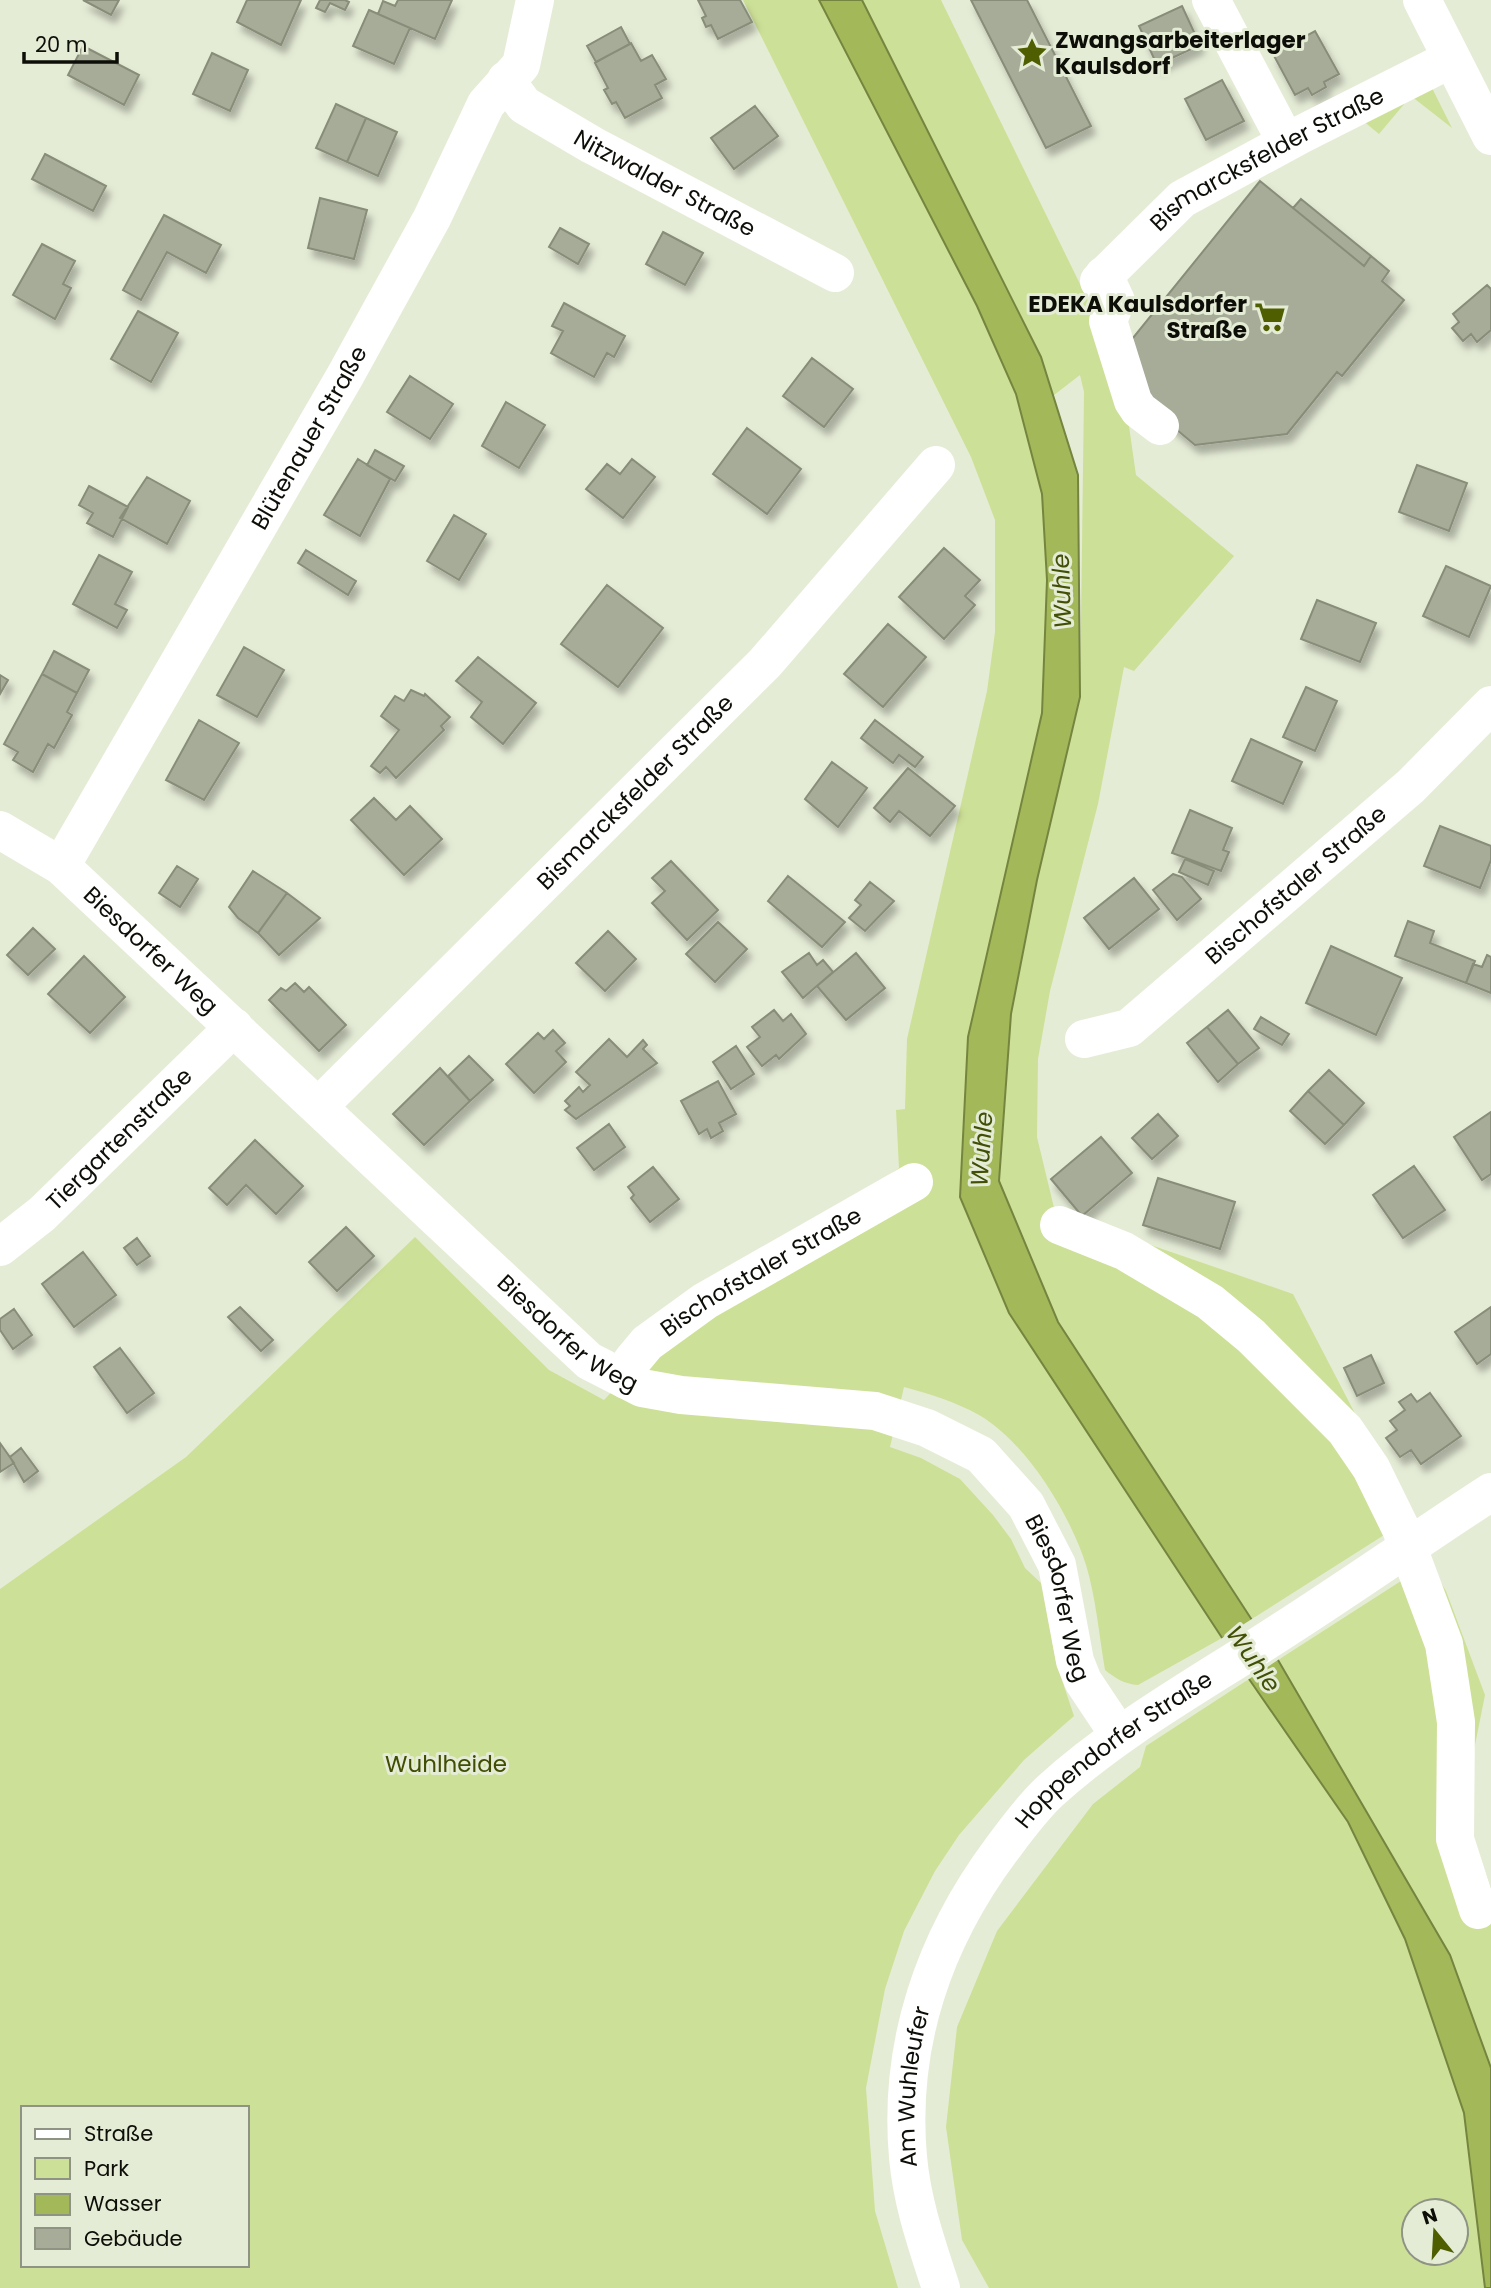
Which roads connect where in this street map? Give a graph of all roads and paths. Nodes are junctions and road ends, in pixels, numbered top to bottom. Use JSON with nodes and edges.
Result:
{"nodes":[{"id":1,"x":535,"y":0,"type":"edge"},
{"id":2,"x":1211,"y":0,"type":"edge"},
{"id":3,"x":1422,"y":0,"type":"edge"},
{"id":4,"x":1451,"y":59,"type":"junction"},
{"id":5,"x":506,"y":80,"type":"junction"},
{"id":6,"x":1491,"y":136,"type":"edge"},
{"id":7,"x":1286,"y":142,"type":"junction"},
{"id":8,"x":835,"y":274,"type":"dead end"},
{"id":9,"x":1160,"y":426,"type":"dead end"},
{"id":10,"x":936,"y":465,"type":"dead end"},
{"id":11,"x":1491,"y":705,"type":"edge"},
{"id":12,"x":0,"y":830,"type":"edge"},
{"id":13,"x":61,"y":866,"type":"junction"},
{"id":14,"x":234,"y":1027,"type":"junction"},
{"id":15,"x":1084,"y":1039,"type":"dead end"},
{"id":16,"x":320,"y":1105,"type":"junction"},
{"id":17,"x":915,"y":1182,"type":"dead end"},
{"id":18,"x":1059,"y":1225,"type":"dead end"},
{"id":19,"x":0,"y":1247,"type":"edge"},
{"id":20,"x":626,"y":1380,"type":"junction"},
{"id":21,"x":1491,"y":1492,"type":"edge"},
{"id":22,"x":1407,"y":1547,"type":"junction"},
{"id":23,"x":1119,"y":1735,"type":"junction"},
{"id":24,"x":970,"y":1892,"type":"joint"},
{"id":25,"x":1478,"y":1910,"type":"dead end"},
{"id":26,"x":941,"y":2288,"type":"edge"}],
"edges":[{"from":1,"to":5,"type":"street","name":"Blütenauer Straße"},
{"from":2,"to":7,"type":"street"},
{"from":3,"to":4,"type":"street"},
{"from":4,"to":6,"type":"street"},
{"from":4,"to":7,"type":"street","name":"Bismarcksfelder Straße"},
{"from":5,"to":8,"type":"street","name":"Nitzwalder Straße"},
{"from":5,"to":13,"type":"street","name":"Blütenauer Straße"},
{"from":7,"to":9,"type":"street","name":"Bismarcksfelder Straße"},
{"from":10,"to":16,"type":"street","name":"Bismarcksfelder Straße"},
{"from":11,"to":15,"type":"street","name":"Bischofstaler Straße"},
{"from":12,"to":13,"type":"street","name":"Biesdorfer Weg"},
{"from":13,"to":14,"type":"street","name":"Biesdorfer Weg"},
{"from":14,"to":16,"type":"street","name":"Biesdorfer Weg"},
{"from":14,"to":19,"type":"street","name":"Tiergartenstraße"},
{"from":16,"to":20,"type":"street","name":"Biesdorfer Weg"},
{"from":17,"to":20,"type":"street","name":"Bischofstaler Straße"},
{"from":18,"to":22,"type":"street"},
{"from":20,"to":23,"type":"street","name":"Biesdorfer Weg"},
{"from":21,"to":22,"type":"street","name":"Hoppendorfer Straße"},
{"from":22,"to":23,"type":"street","name":"Hoppendorfer Straße"},
{"from":22,"to":25,"type":"street"},
{"from":23,"to":24,"type":"street","name":"Hoppendorfer Straße"},
{"from":24,"to":26,"type":"street","name":"Am Wuhleufer"}]}
